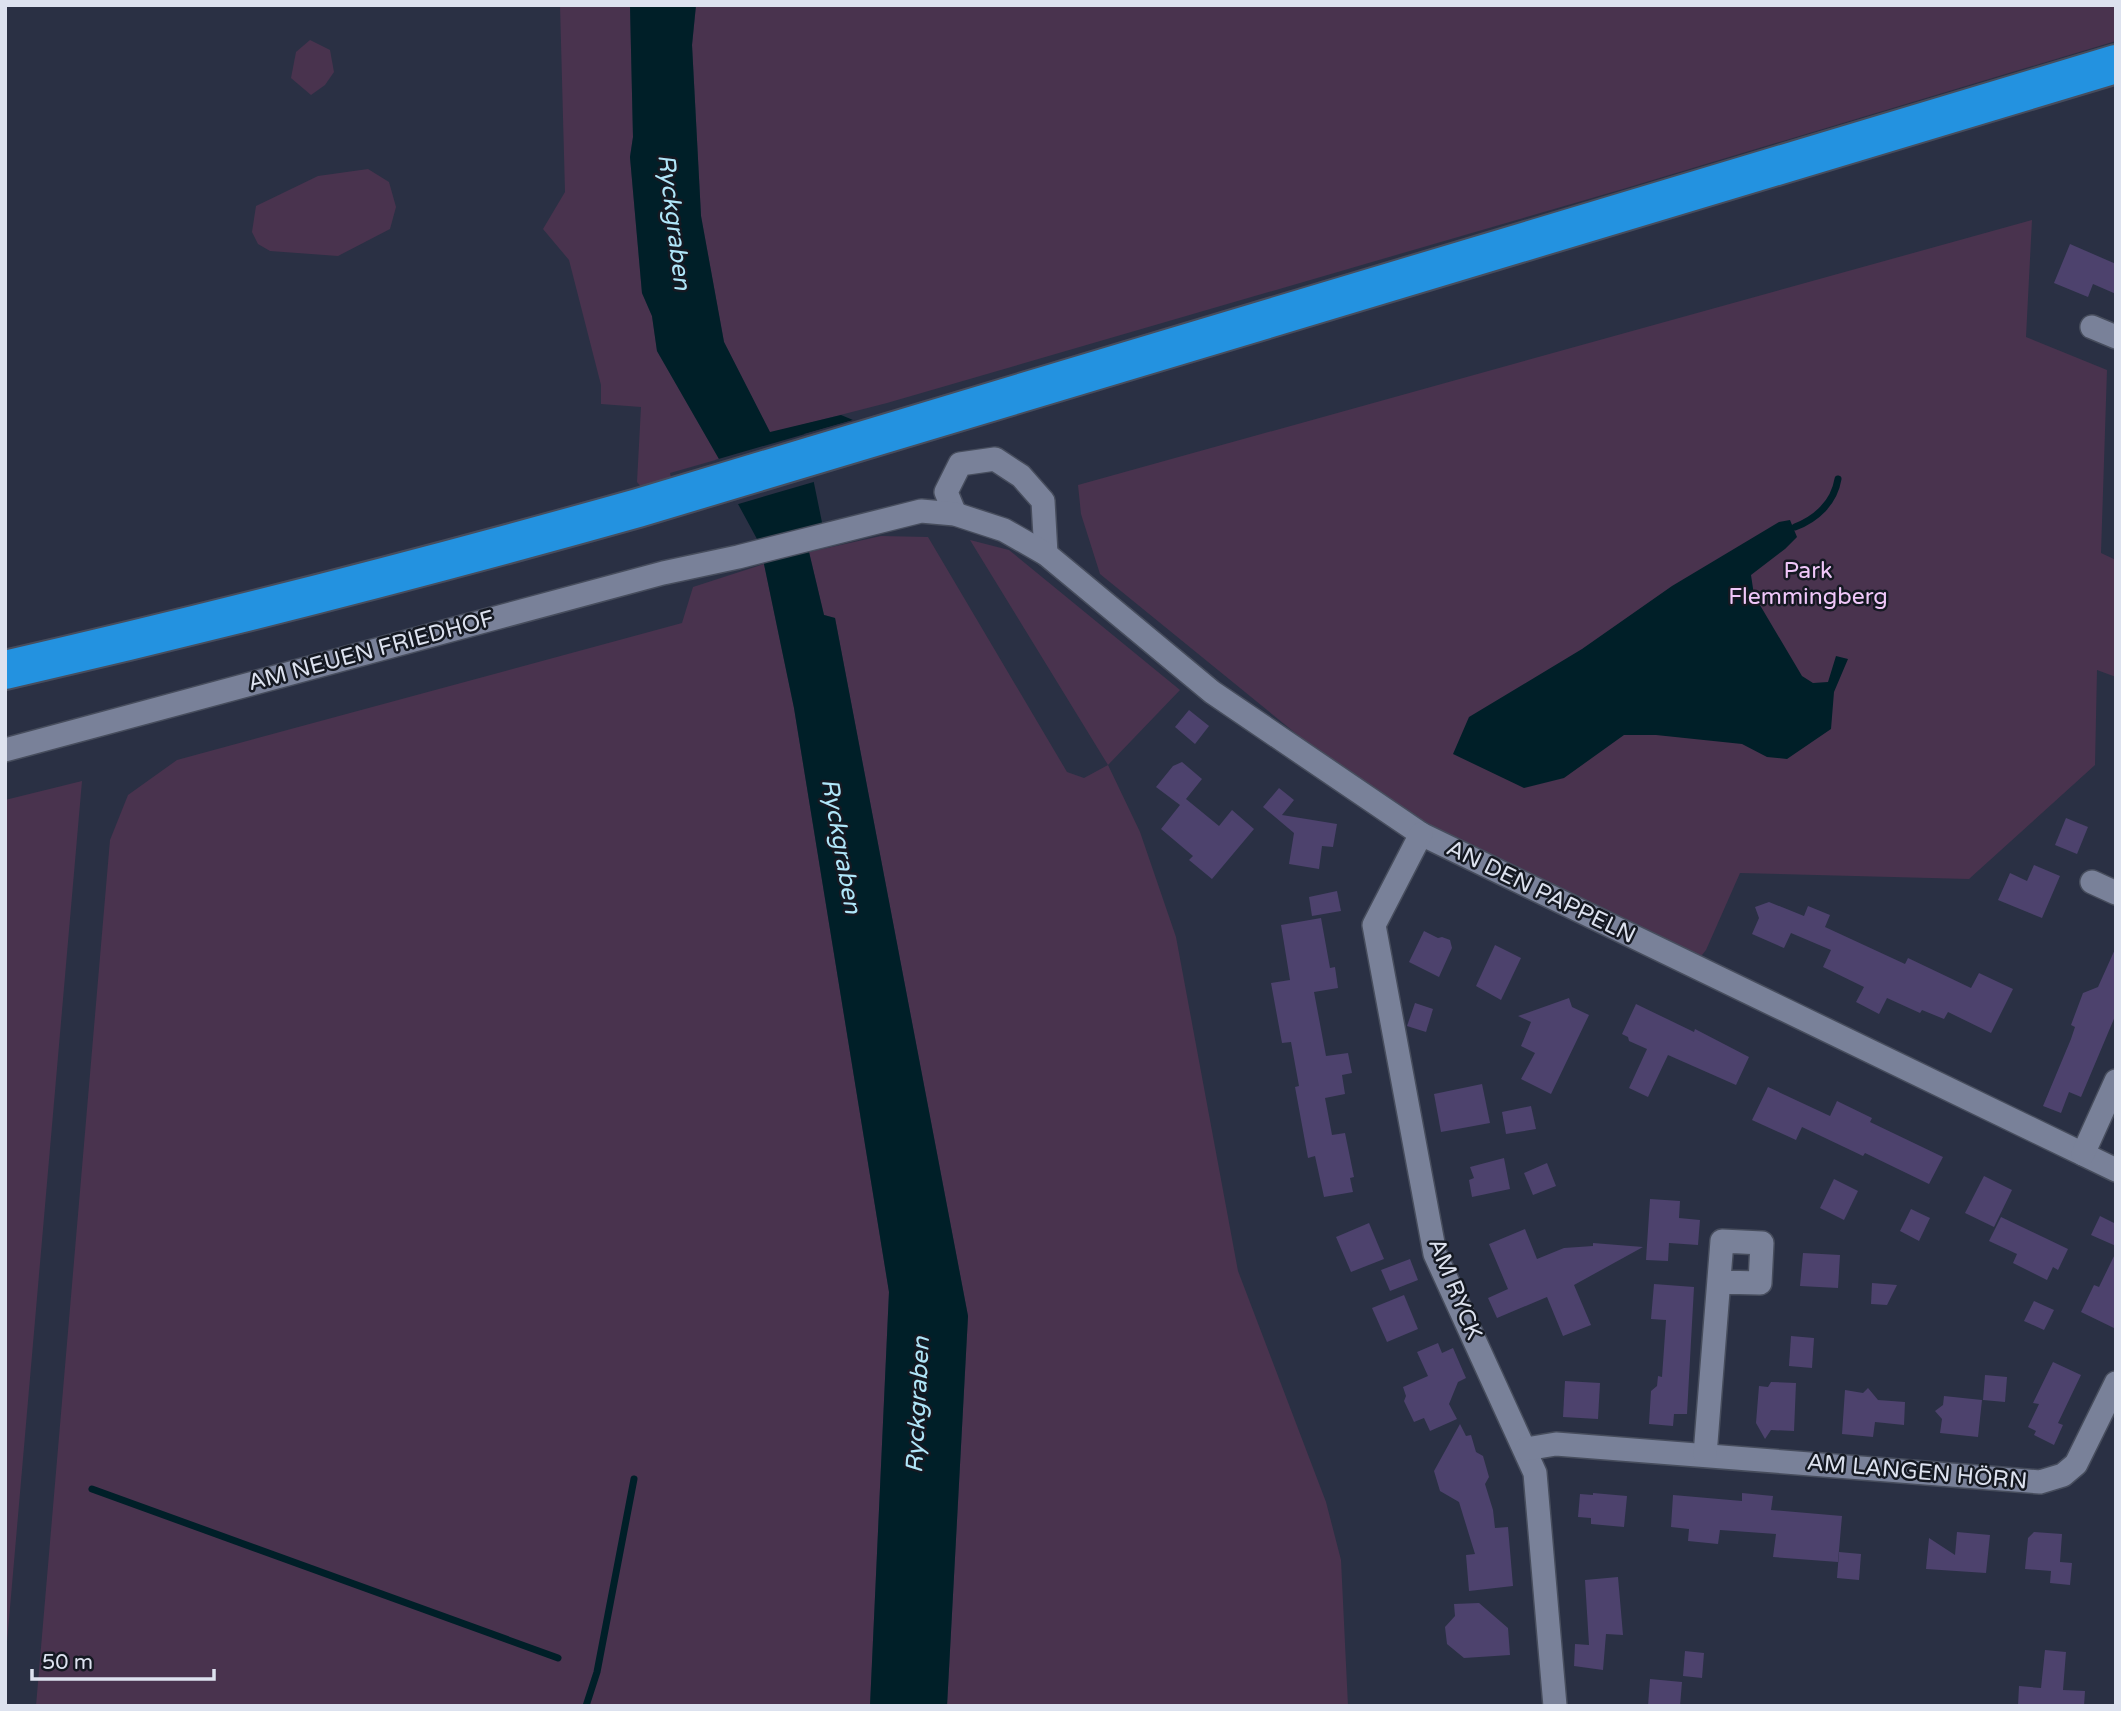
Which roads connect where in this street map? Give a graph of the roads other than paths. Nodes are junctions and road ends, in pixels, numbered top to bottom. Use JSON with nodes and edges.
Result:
{"nodes":[{"id":1,"x":2116,"y":64,"type":"edge"},
{"id":2,"x":2092,"y":327,"type":"dead end"},
{"id":3,"x":2116,"y":337,"type":"edge"},
{"id":4,"x":955,"y":514,"type":"junction"},
{"id":5,"x":834,"y":532,"type":"joint"},
{"id":6,"x":1046,"y":554,"type":"junction"},
{"id":7,"x":5,"y":670,"type":"edge"},
{"id":8,"x":5,"y":750,"type":"edge"},
{"id":9,"x":1421,"y":834,"type":"junction"},
{"id":10,"x":2092,"y":882,"type":"dead end"},
{"id":11,"x":2116,"y":893,"type":"edge"},
{"id":12,"x":2116,"y":1081,"type":"edge"},
{"id":13,"x":2083,"y":1154,"type":"junction"},
{"id":14,"x":2116,"y":1170,"type":"edge"},
{"id":15,"x":1719,"y":1282,"type":"dead end"},
{"id":16,"x":2116,"y":1382,"type":"edge"},
{"id":17,"x":1526,"y":1449,"type":"junction"},
{"id":18,"x":1705,"y":1454,"type":"junction"},
{"id":19,"x":1555,"y":1706,"type":"edge"}],
"edges":[{"from":1,"to":7,"type":"highway"},
{"from":2,"to":3,"type":"street"},
{"from":4,"to":5,"type":"street","name":"AN DEN PAPPELN"},
{"from":4,"to":6,"type":"street","name":"AN DEN PAPPELN"},
{"from":4,"to":6,"type":"street"},
{"from":5,"to":8,"type":"street","name":"AM NEUEN FRIEDHOF"},
{"from":6,"to":9,"type":"street","name":"AN DEN PAPPELN"},
{"from":9,"to":13,"type":"street","name":"AN DEN PAPPELN"},
{"from":9,"to":17,"type":"street","name":"AM RYCK"},
{"from":10,"to":11,"type":"street"},
{"from":12,"to":13,"type":"street"},
{"from":13,"to":14,"type":"street","name":"AN DEN PAPPELN"},
{"from":15,"to":18,"type":"street"},
{"from":16,"to":18,"type":"street","name":"AM LANGEN HÖRN"},
{"from":17,"to":18,"type":"street","name":"AM LANGEN HÖRN"},
{"from":17,"to":19,"type":"street","name":"AM RYCK"}]}
